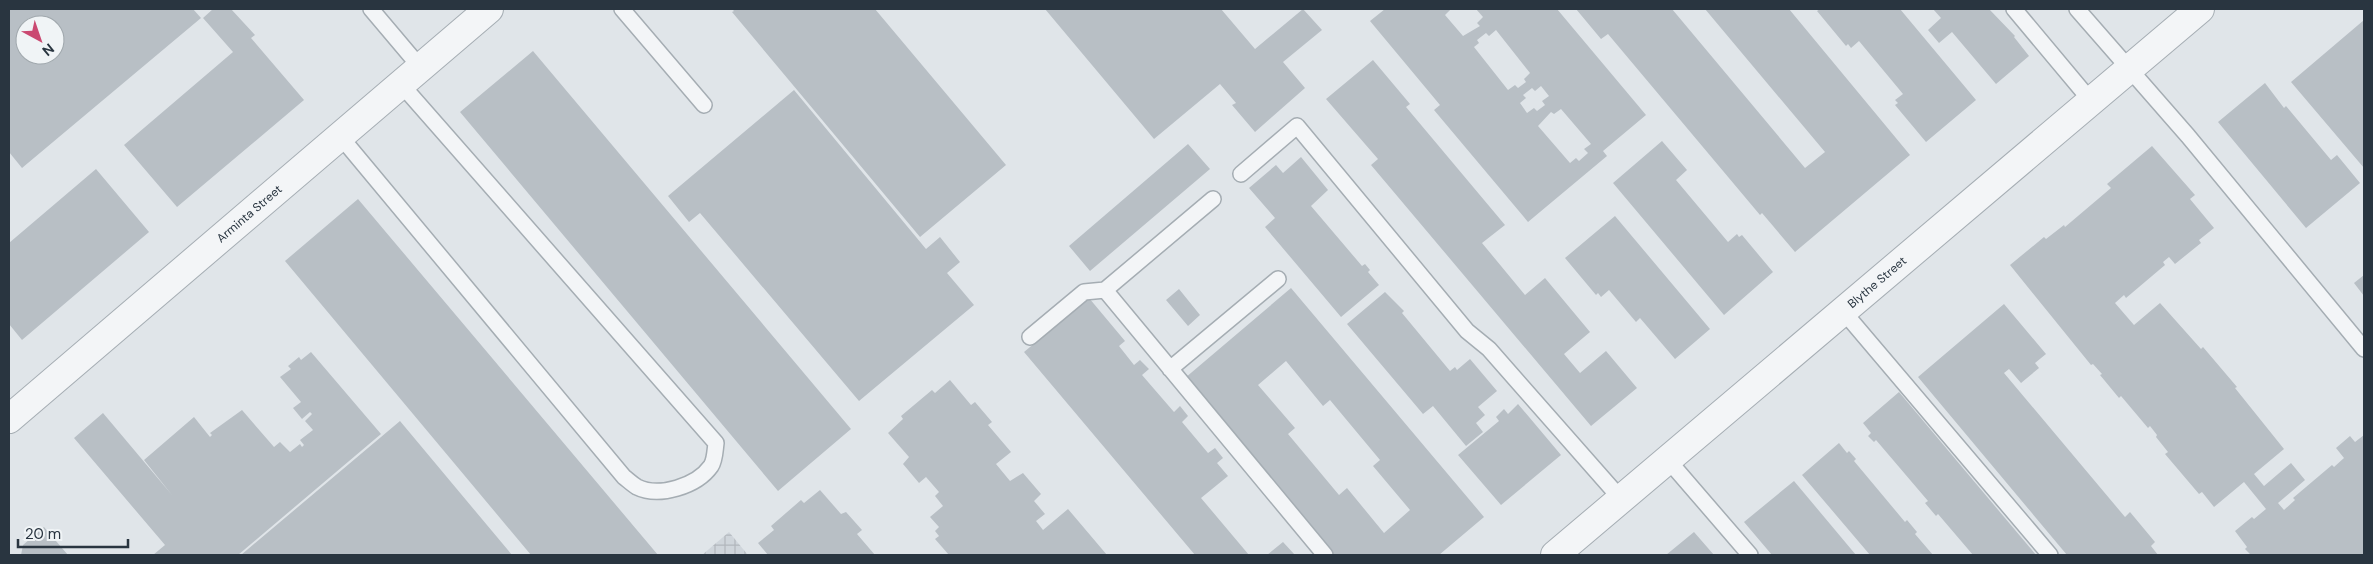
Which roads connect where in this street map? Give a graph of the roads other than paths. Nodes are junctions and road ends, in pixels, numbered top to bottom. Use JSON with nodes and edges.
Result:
{"nodes":[{"id":1,"x":370,"y":9,"type":"edge"},
{"id":2,"x":489,"y":9,"type":"edge"},
{"id":3,"x":622,"y":9,"type":"edge"},
{"id":4,"x":2014,"y":9,"type":"edge"},
{"id":5,"x":2077,"y":9,"type":"edge"},
{"id":6,"x":2200,"y":9,"type":"edge"},
{"id":7,"x":2129,"y":68,"type":"junction"},
{"id":8,"x":410,"y":76,"type":"junction"},
{"id":9,"x":2091,"y":101,"type":"junction"},
{"id":10,"x":704,"y":105,"type":"dead end"},
{"id":11,"x":340,"y":136,"type":"junction"},
{"id":12,"x":1241,"y":174,"type":"dead end"},
{"id":13,"x":1213,"y":199,"type":"dead end"},
{"id":14,"x":1278,"y":279,"type":"dead end"},
{"id":15,"x":1105,"y":290,"type":"junction"},
{"id":16,"x":1843,"y":311,"type":"junction"},
{"id":17,"x":1030,"y":337,"type":"dead end"},
{"id":18,"x":2364,"y":349,"type":"edge"},
{"id":19,"x":1170,"y":369,"type":"junction"},
{"id":20,"x":9,"y":418,"type":"edge"},
{"id":21,"x":1668,"y":460,"type":"junction"},
{"id":22,"x":1621,"y":499,"type":"junction"},
{"id":23,"x":1325,"y":555,"type":"edge"},
{"id":24,"x":1555,"y":555,"type":"edge"},
{"id":25,"x":1750,"y":555,"type":"edge"},
{"id":26,"x":2050,"y":555,"type":"edge"}],
"edges":[{"from":1,"to":8,"type":"lane"},
{"from":2,"to":8,"type":"street","name":"Arminta Street"},
{"from":3,"to":10,"type":"lane"},
{"from":4,"to":9,"type":"lane"},
{"from":5,"to":7,"type":"lane"},
{"from":6,"to":7,"type":"street","name":"Blythe Street"},
{"from":7,"to":9,"type":"street","name":"Blythe Street"},
{"from":7,"to":18,"type":"lane"},
{"from":8,"to":11,"type":"street","name":"Arminta Street"},
{"from":8,"to":11,"type":"lane"},
{"from":9,"to":16,"type":"street","name":"Blythe Street"},
{"from":11,"to":20,"type":"street","name":"Arminta Street"},
{"from":12,"to":22,"type":"lane"},
{"from":13,"to":15,"type":"lane"},
{"from":14,"to":19,"type":"lane"},
{"from":15,"to":17,"type":"lane"},
{"from":15,"to":19,"type":"lane"},
{"from":16,"to":21,"type":"street","name":"Blythe Street"},
{"from":16,"to":26,"type":"lane"},
{"from":19,"to":23,"type":"lane"},
{"from":21,"to":22,"type":"street","name":"Blythe Street"},
{"from":21,"to":25,"type":"lane"},
{"from":22,"to":24,"type":"street","name":"Blythe Street"}]}
